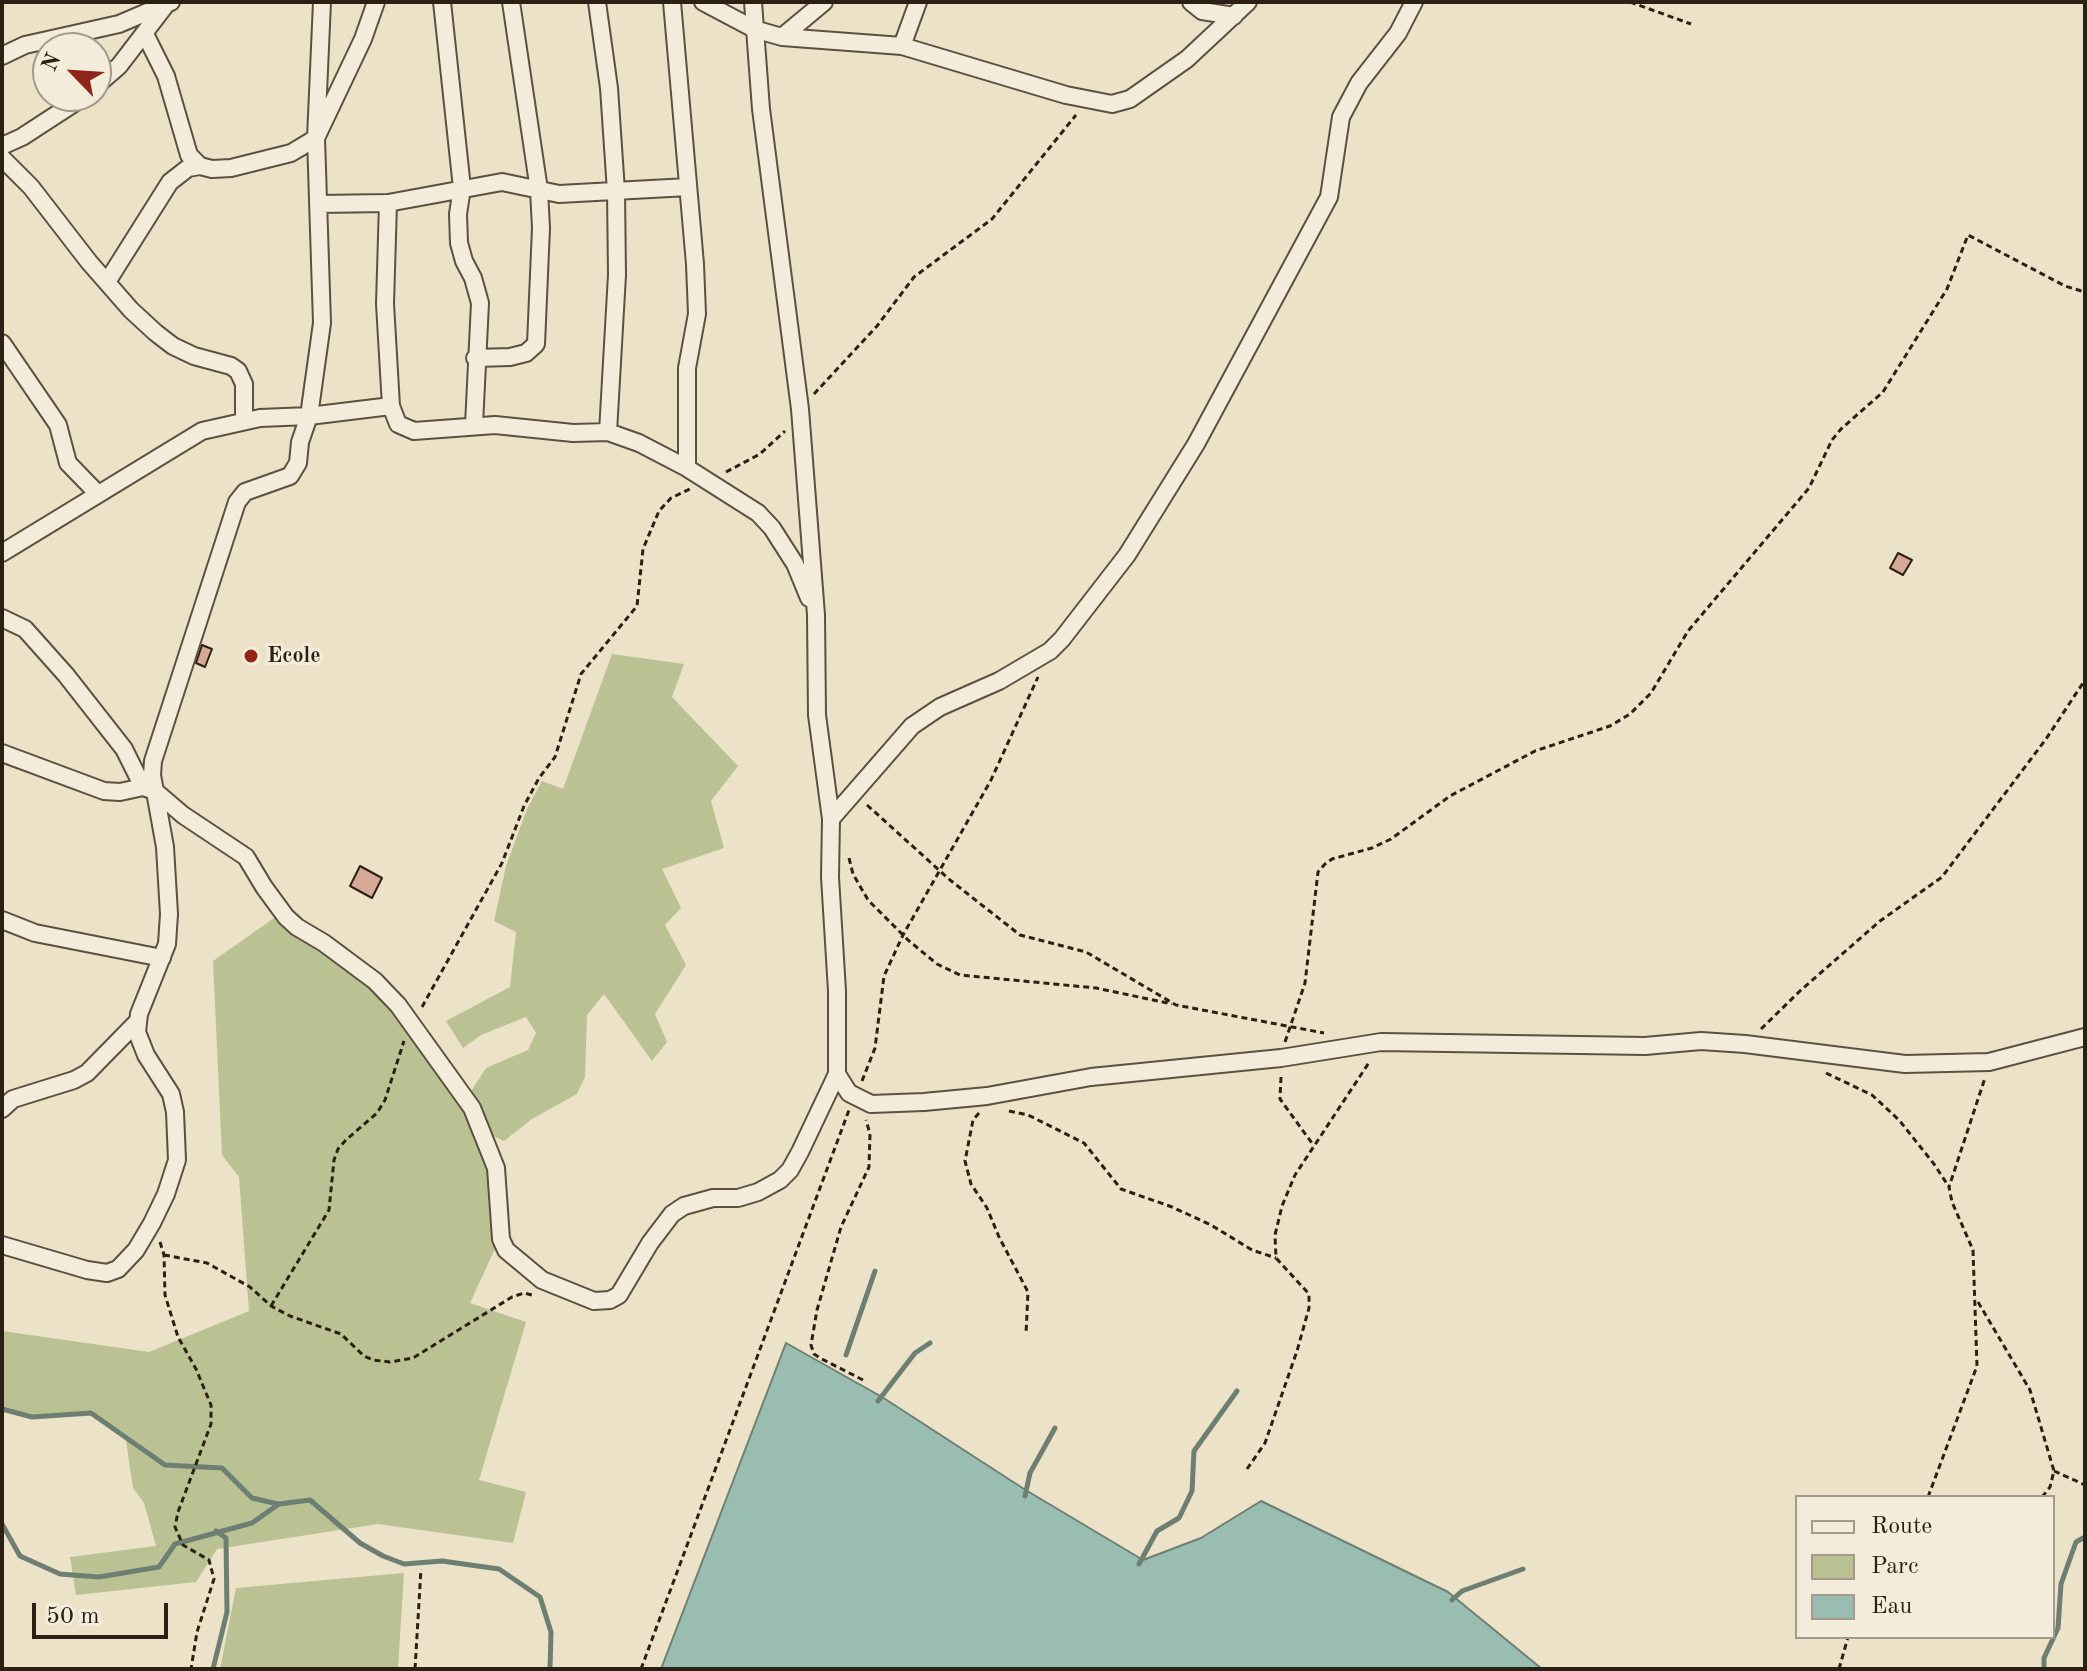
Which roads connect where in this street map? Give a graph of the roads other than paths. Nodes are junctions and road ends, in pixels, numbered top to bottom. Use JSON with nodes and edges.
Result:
{"nodes":[{"id":1,"x":322,"y":2,"type":"edge"},
{"id":2,"x":376,"y":2,"type":"edge"},
{"id":3,"x":442,"y":2,"type":"edge"},
{"id":4,"x":511,"y":2,"type":"edge"},
{"id":5,"x":597,"y":2,"type":"edge"},
{"id":6,"x":672,"y":2,"type":"edge"},
{"id":7,"x":703,"y":2,"type":"edge"},
{"id":8,"x":753,"y":2,"type":"edge"},
{"id":9,"x":824,"y":2,"type":"edge"},
{"id":10,"x":918,"y":2,"type":"edge"},
{"id":11,"x":1191,"y":2,"type":"edge"},
{"id":12,"x":1248,"y":2,"type":"edge"},
{"id":13,"x":1414,"y":2,"type":"edge"},
{"id":14,"x":168,"y":3,"type":"edge"},
{"id":15,"x":1234,"y":16,"type":"junction"},
{"id":16,"x":754,"y":29,"type":"junction"},
{"id":17,"x":145,"y":34,"type":"junction"},
{"id":18,"x":782,"y":37,"type":"junction"},
{"id":19,"x":902,"y":46,"type":"junction"},
{"id":20,"x":2,"y":56,"type":"edge"},
{"id":21,"x":112,"y":72,"type":"edge"},
{"id":22,"x":60,"y":112,"type":"edge"},
{"id":23,"x":316,"y":138,"type":"junction"},
{"id":24,"x":2,"y":146,"type":"edge"},
{"id":25,"x":2,"y":158,"type":"edge"},
{"id":26,"x":200,"y":166,"type":"junction"},
{"id":27,"x":688,"y":187,"type":"junction"},
{"id":28,"x":462,"y":188,"type":"junction"},
{"id":29,"x":539,"y":190,"type":"junction"},
{"id":30,"x":616,"y":191,"type":"junction"},
{"id":31,"x":388,"y":203,"type":"junction"},
{"id":32,"x":318,"y":204,"type":"junction"},
{"id":33,"x":107,"y":282,"type":"junction"},
{"id":34,"x":2,"y":343,"type":"edge"},
{"id":35,"x":475,"y":358,"type":"junction"},
{"id":36,"x":391,"y":406,"type":"junction"},
{"id":37,"x":309,"y":416,"type":"junction"},
{"id":38,"x":244,"y":421,"type":"junction"},
{"id":39,"x":474,"y":425,"type":"junction"},
{"id":40,"x":608,"y":432,"type":"junction"},
{"id":41,"x":687,"y":468,"type":"junction"},
{"id":42,"x":98,"y":494,"type":"junction"},
{"id":43,"x":2,"y":553,"type":"edge"},
{"id":44,"x":816,"y":615,"type":"junction"},
{"id":45,"x":2,"y":618,"type":"edge"},
{"id":46,"x":2,"y":753,"type":"edge"},
{"id":47,"x":149,"y":789,"type":"junction"},
{"id":48,"x":831,"y":819,"type":"junction"},
{"id":49,"x":2,"y":920,"type":"edge"},
{"id":50,"x":162,"y":958,"type":"junction"},
{"id":51,"x":137,"y":1022,"type":"junction"},
{"id":52,"x":2085,"y":1037,"type":"edge"},
{"id":53,"x":837,"y":1074,"type":"junction"},
{"id":54,"x":2,"y":1109,"type":"edge"},
{"id":55,"x":2,"y":1245,"type":"edge"}],
"edges":[{"from":1,"to":23,"type":"street"},
{"from":2,"to":23,"type":"street"},
{"from":3,"to":28,"type":"street"},
{"from":4,"to":29,"type":"street"},
{"from":5,"to":30,"type":"street"},
{"from":6,"to":27,"type":"street"},
{"from":7,"to":16,"type":"street"},
{"from":8,"to":16,"type":"street"},
{"from":9,"to":18,"type":"street"},
{"from":10,"to":19,"type":"street"},
{"from":11,"to":15,"type":"street"},
{"from":12,"to":15,"type":"street"},
{"from":13,"to":48,"type":"street"},
{"from":14,"to":17,"type":"street"},
{"from":14,"to":20,"type":"street"},
{"from":15,"to":19,"type":"street"},
{"from":16,"to":18,"type":"street"},
{"from":16,"to":44,"type":"street"},
{"from":17,"to":21,"type":"street"},
{"from":17,"to":26,"type":"street"},
{"from":18,"to":19,"type":"street"},
{"from":22,"to":24,"type":"street"},
{"from":23,"to":26,"type":"street"},
{"from":23,"to":32,"type":"street"},
{"from":25,"to":33,"type":"street"},
{"from":26,"to":33,"type":"street"},
{"from":27,"to":30,"type":"street"},
{"from":27,"to":41,"type":"street"},
{"from":28,"to":29,"type":"street"},
{"from":28,"to":31,"type":"street"},
{"from":28,"to":35,"type":"street"},
{"from":29,"to":30,"type":"street"},
{"from":29,"to":35,"type":"street"},
{"from":30,"to":40,"type":"street"},
{"from":31,"to":32,"type":"street"},
{"from":31,"to":36,"type":"street"},
{"from":32,"to":37,"type":"street"},
{"from":33,"to":38,"type":"street"},
{"from":34,"to":42,"type":"street"},
{"from":35,"to":39,"type":"street"},
{"from":36,"to":37,"type":"street"},
{"from":36,"to":39,"type":"street"},
{"from":37,"to":38,"type":"street"},
{"from":37,"to":47,"type":"street"},
{"from":38,"to":42,"type":"street"},
{"from":39,"to":40,"type":"street"},
{"from":40,"to":41,"type":"street"},
{"from":41,"to":44,"type":"street"},
{"from":42,"to":43,"type":"street"},
{"from":44,"to":48,"type":"street"},
{"from":45,"to":47,"type":"street"},
{"from":46,"to":47,"type":"street"},
{"from":47,"to":50,"type":"street"},
{"from":47,"to":53,"type":"street"},
{"from":48,"to":53,"type":"street"},
{"from":49,"to":50,"type":"street"},
{"from":50,"to":51,"type":"street"},
{"from":51,"to":54,"type":"street"},
{"from":51,"to":55,"type":"street"},
{"from":52,"to":53,"type":"street"}]}
